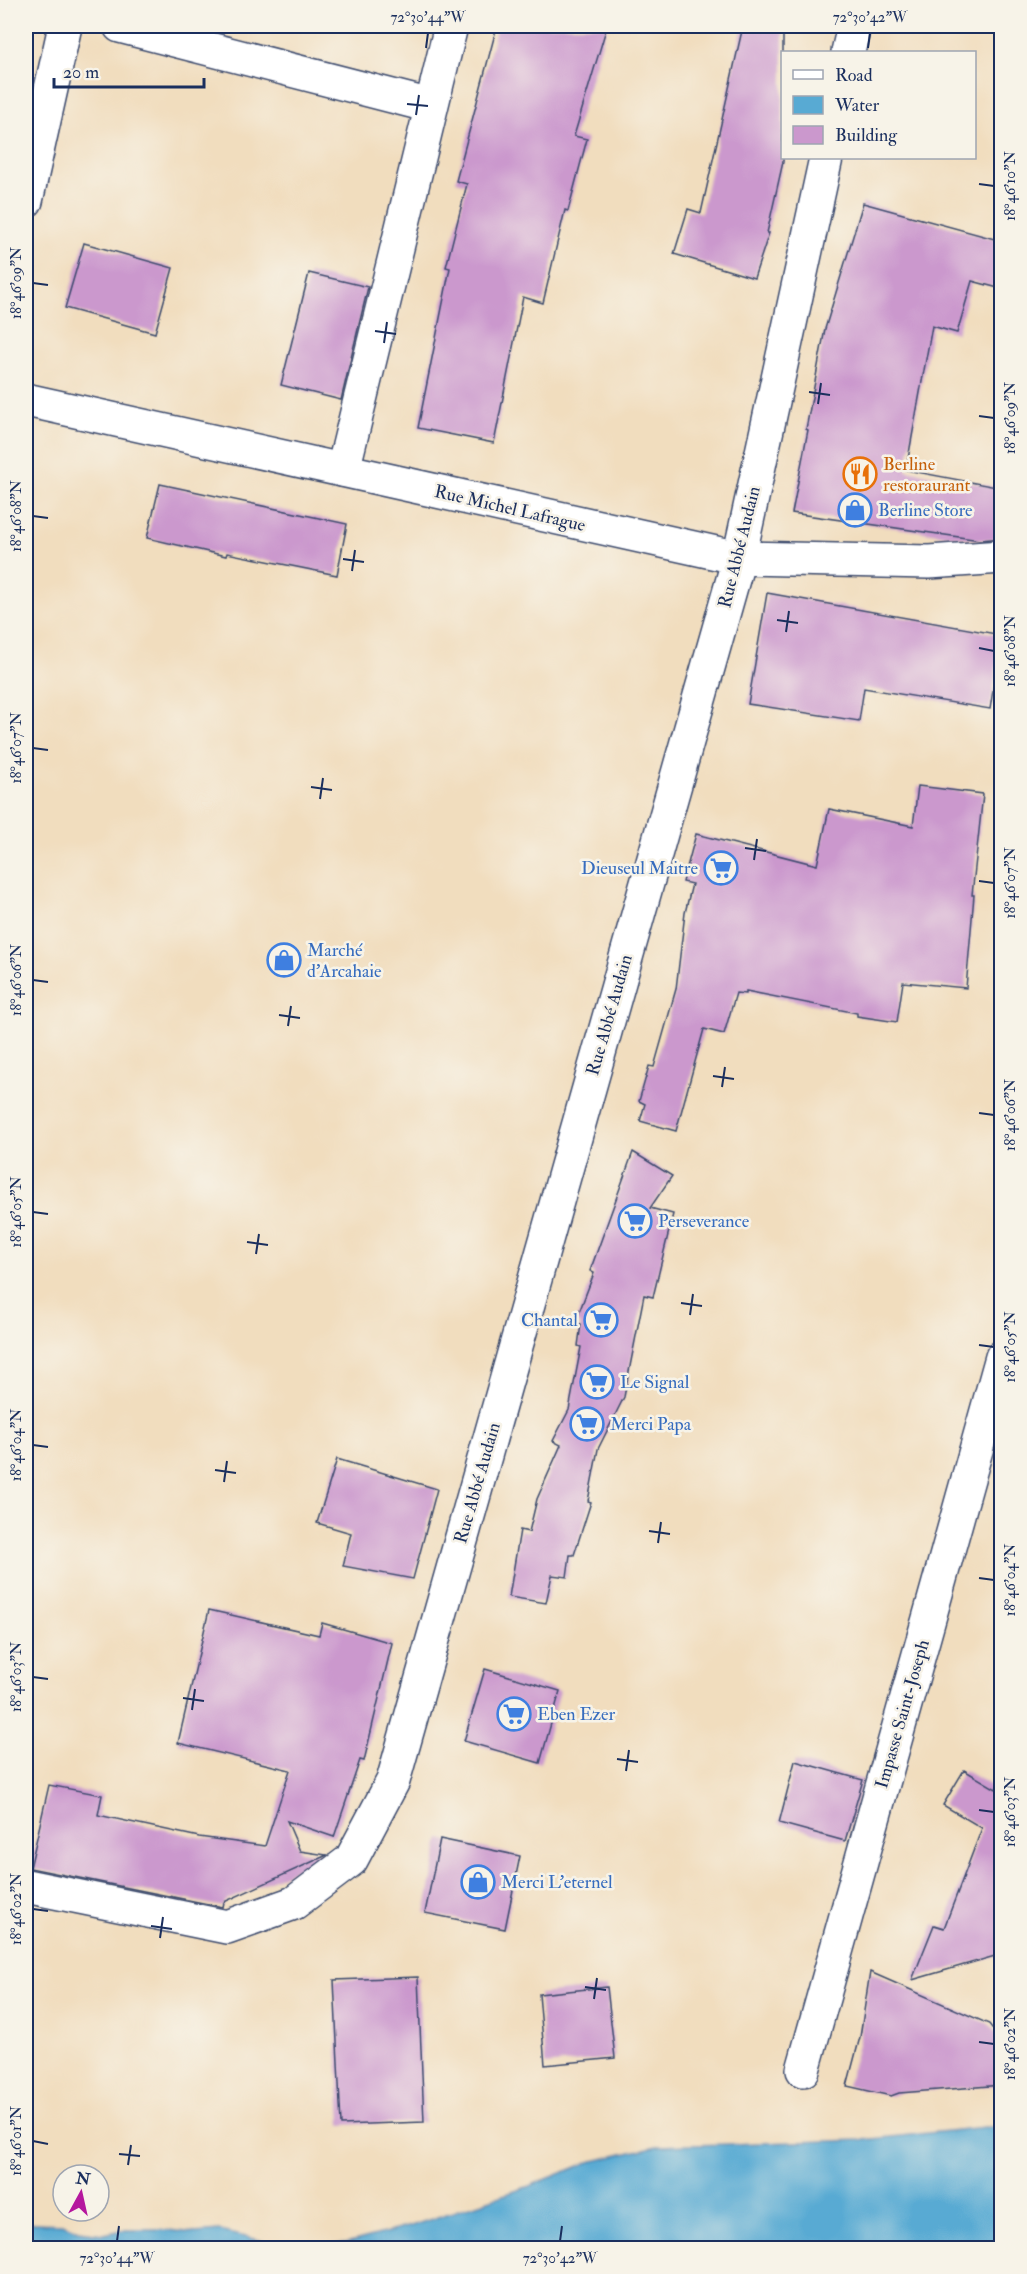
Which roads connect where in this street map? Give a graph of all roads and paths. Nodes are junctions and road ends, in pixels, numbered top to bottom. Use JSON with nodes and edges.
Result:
{"nodes":[{"id":1,"x":65,"y":26,"type":"edge"},
{"id":2,"x":120,"y":26,"type":"edge"},
{"id":3,"x":451,"y":26,"type":"edge"},
{"id":4,"x":854,"y":26,"type":"edge"},
{"id":5,"x":848,"y":51,"type":"edge"},
{"id":6,"x":431,"y":106,"type":"junction"},
{"id":7,"x":825,"y":159,"type":"edge"},
{"id":8,"x":26,"y":201,"type":"edge"},
{"id":9,"x":26,"y":400,"type":"edge"},
{"id":10,"x":343,"y":470,"type":"junction"},
{"id":11,"x":1002,"y":556,"type":"edge"},
{"id":12,"x":739,"y":558,"type":"junction"},
{"id":13,"x":1002,"y":1357,"type":"edge"},
{"id":14,"x":26,"y":1886,"type":"edge"},
{"id":15,"x":803,"y":2070,"type":"dead end"}],
"edges":[{"from":1,"to":8,"type":"street"},
{"from":2,"to":6,"type":"street"},
{"from":3,"to":6,"type":"street"},
{"from":4,"to":5,"type":"street"},
{"from":6,"to":10,"type":"street"},
{"from":7,"to":12,"type":"street","name":"Rue Abbé Audain"},
{"from":9,"to":10,"type":"street","name":"Rue Michel Lafrague"},
{"from":10,"to":12,"type":"street","name":"Rue Michel Lafrague"},
{"from":11,"to":12,"type":"street","name":"Rue Michel Lafrague"},
{"from":12,"to":14,"type":"street","name":"Rue Abbé Audain"},
{"from":13,"to":15,"type":"street","name":"Impasse Saint-Joseph"}]}
